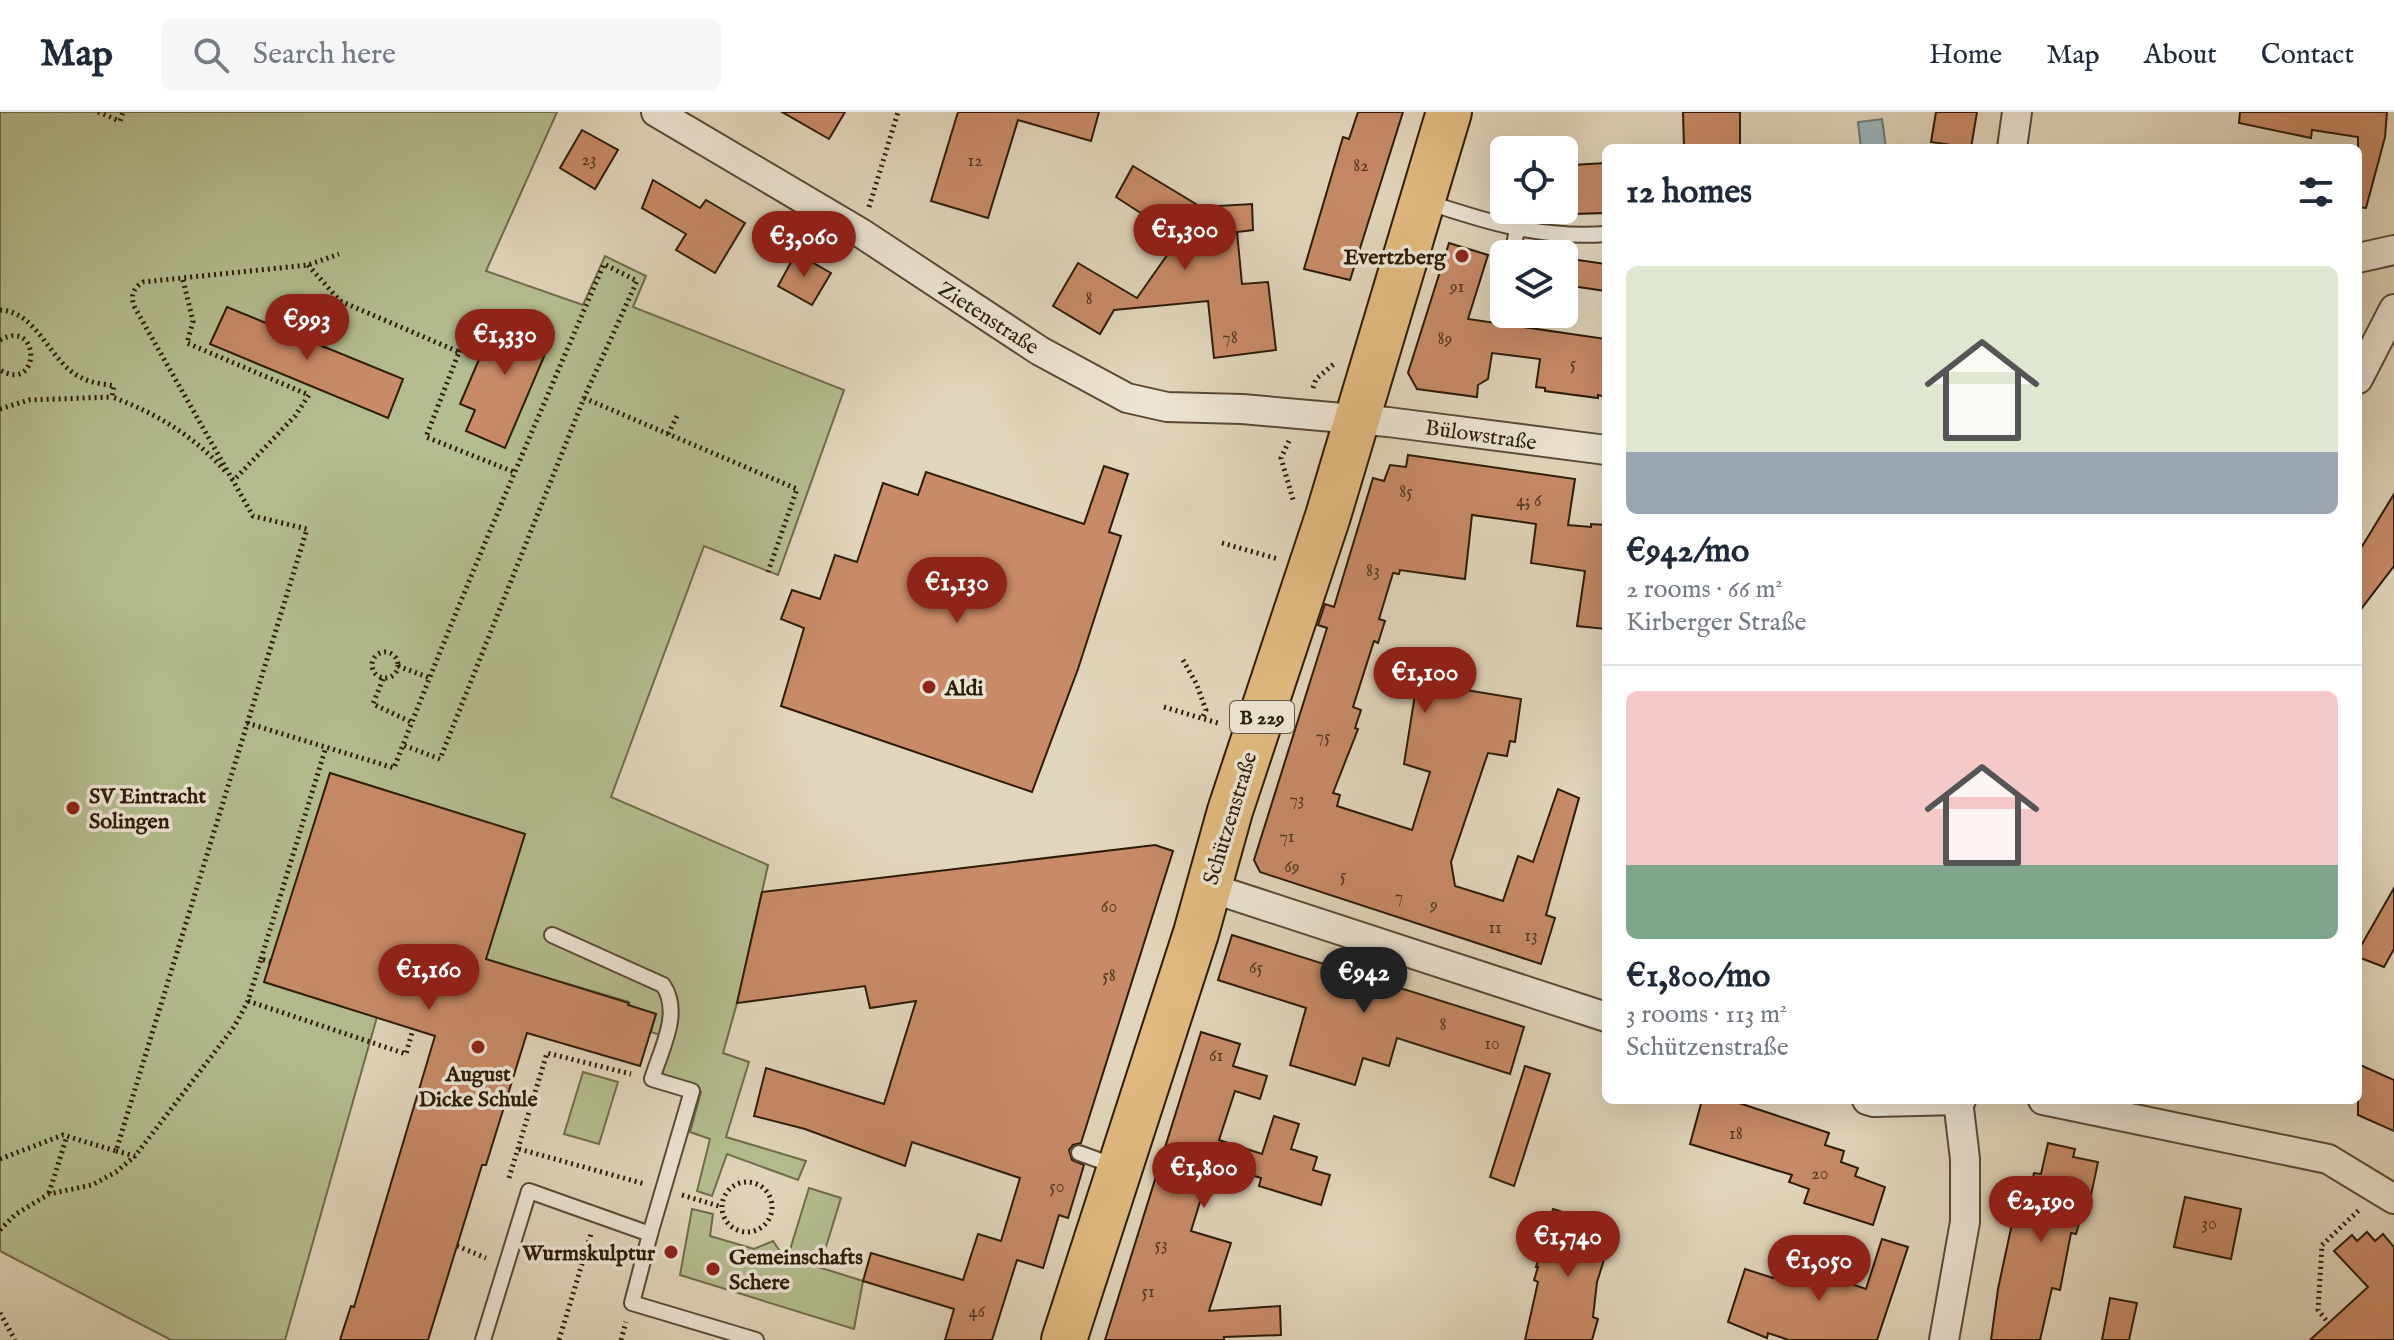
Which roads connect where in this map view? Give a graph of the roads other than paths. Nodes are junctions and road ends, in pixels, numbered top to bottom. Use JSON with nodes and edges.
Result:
{"nodes":[{"id":1,"x":656,"y":112,"type":"edge"},
{"id":2,"x":1449,"y":112,"type":"edge"},
{"id":3,"x":2017,"y":112,"type":"edge"},
{"id":4,"x":2013,"y":144,"type":"edge"},
{"id":5,"x":1422,"y":201,"type":"junction"},
{"id":6,"x":1517,"y":230,"type":"junction"},
{"id":7,"x":1602,"y":234,"type":"edge"},
{"id":8,"x":1515,"y":240,"type":"edge"},
{"id":9,"x":2394,"y":250,"type":"edge"},
{"id":10,"x":2362,"y":257,"type":"edge"},
{"id":11,"x":2394,"y":309,"type":"edge"},
{"id":12,"x":2362,"y":371,"type":"edge"},
{"id":13,"x":1357,"y":419,"type":"junction"},
{"id":14,"x":1602,"y":450,"type":"edge"},
{"id":15,"x":1208,"y":887,"type":"junction"},
{"id":16,"x":552,"y":935,"type":"dead end"},
{"id":17,"x":1602,"y":1016,"type":"edge"},
{"id":18,"x":1959,"y":1104,"type":"edge"},
{"id":19,"x":2062,"y":1104,"type":"edge"},
{"id":20,"x":1079,"y":1153,"type":"dead end"},
{"id":21,"x":1119,"y":1167,"type":"junction"},
{"id":22,"x":2387,"y":1195,"type":"edge"},
{"id":23,"x":650,"y":1234,"type":"junction"},
{"id":24,"x":483,"y":1340,"type":"edge"},
{"id":25,"x":756,"y":1340,"type":"edge"},
{"id":26,"x":1064,"y":1340,"type":"edge"},
{"id":27,"x":1944,"y":1340,"type":"edge"}],
"edges":[{"from":1,"to":13,"type":"street","name":"Zietenstraße"},
{"from":2,"to":5,"type":"main road","name":"Schützenstraße","number":"B 229"},
{"from":3,"to":4,"type":"street"},
{"from":5,"to":6,"type":"lane"},
{"from":5,"to":13,"type":"main road","name":"Schützenstraße","number":"B 229"},
{"from":6,"to":7,"type":"lane"},
{"from":6,"to":8,"type":"lane"},
{"from":9,"to":10,"type":"street"},
{"from":11,"to":12,"type":"street"},
{"from":13,"to":14,"type":"street","name":"Bülowstraße"},
{"from":13,"to":15,"type":"main road","name":"Schützenstraße","number":"B 229"},
{"from":15,"to":17,"type":"street"},
{"from":15,"to":21,"type":"main road","name":"Schützenstraße","number":"B 229"},
{"from":16,"to":23,"type":"lane"},
{"from":18,"to":27,"type":"street"},
{"from":19,"to":22,"type":"street"},
{"from":20,"to":21,"type":"lane"},
{"from":21,"to":26,"type":"main road","name":"Schützenstraße","number":"B 229"},
{"from":23,"to":24,"type":"lane"},
{"from":23,"to":25,"type":"lane"}]}
